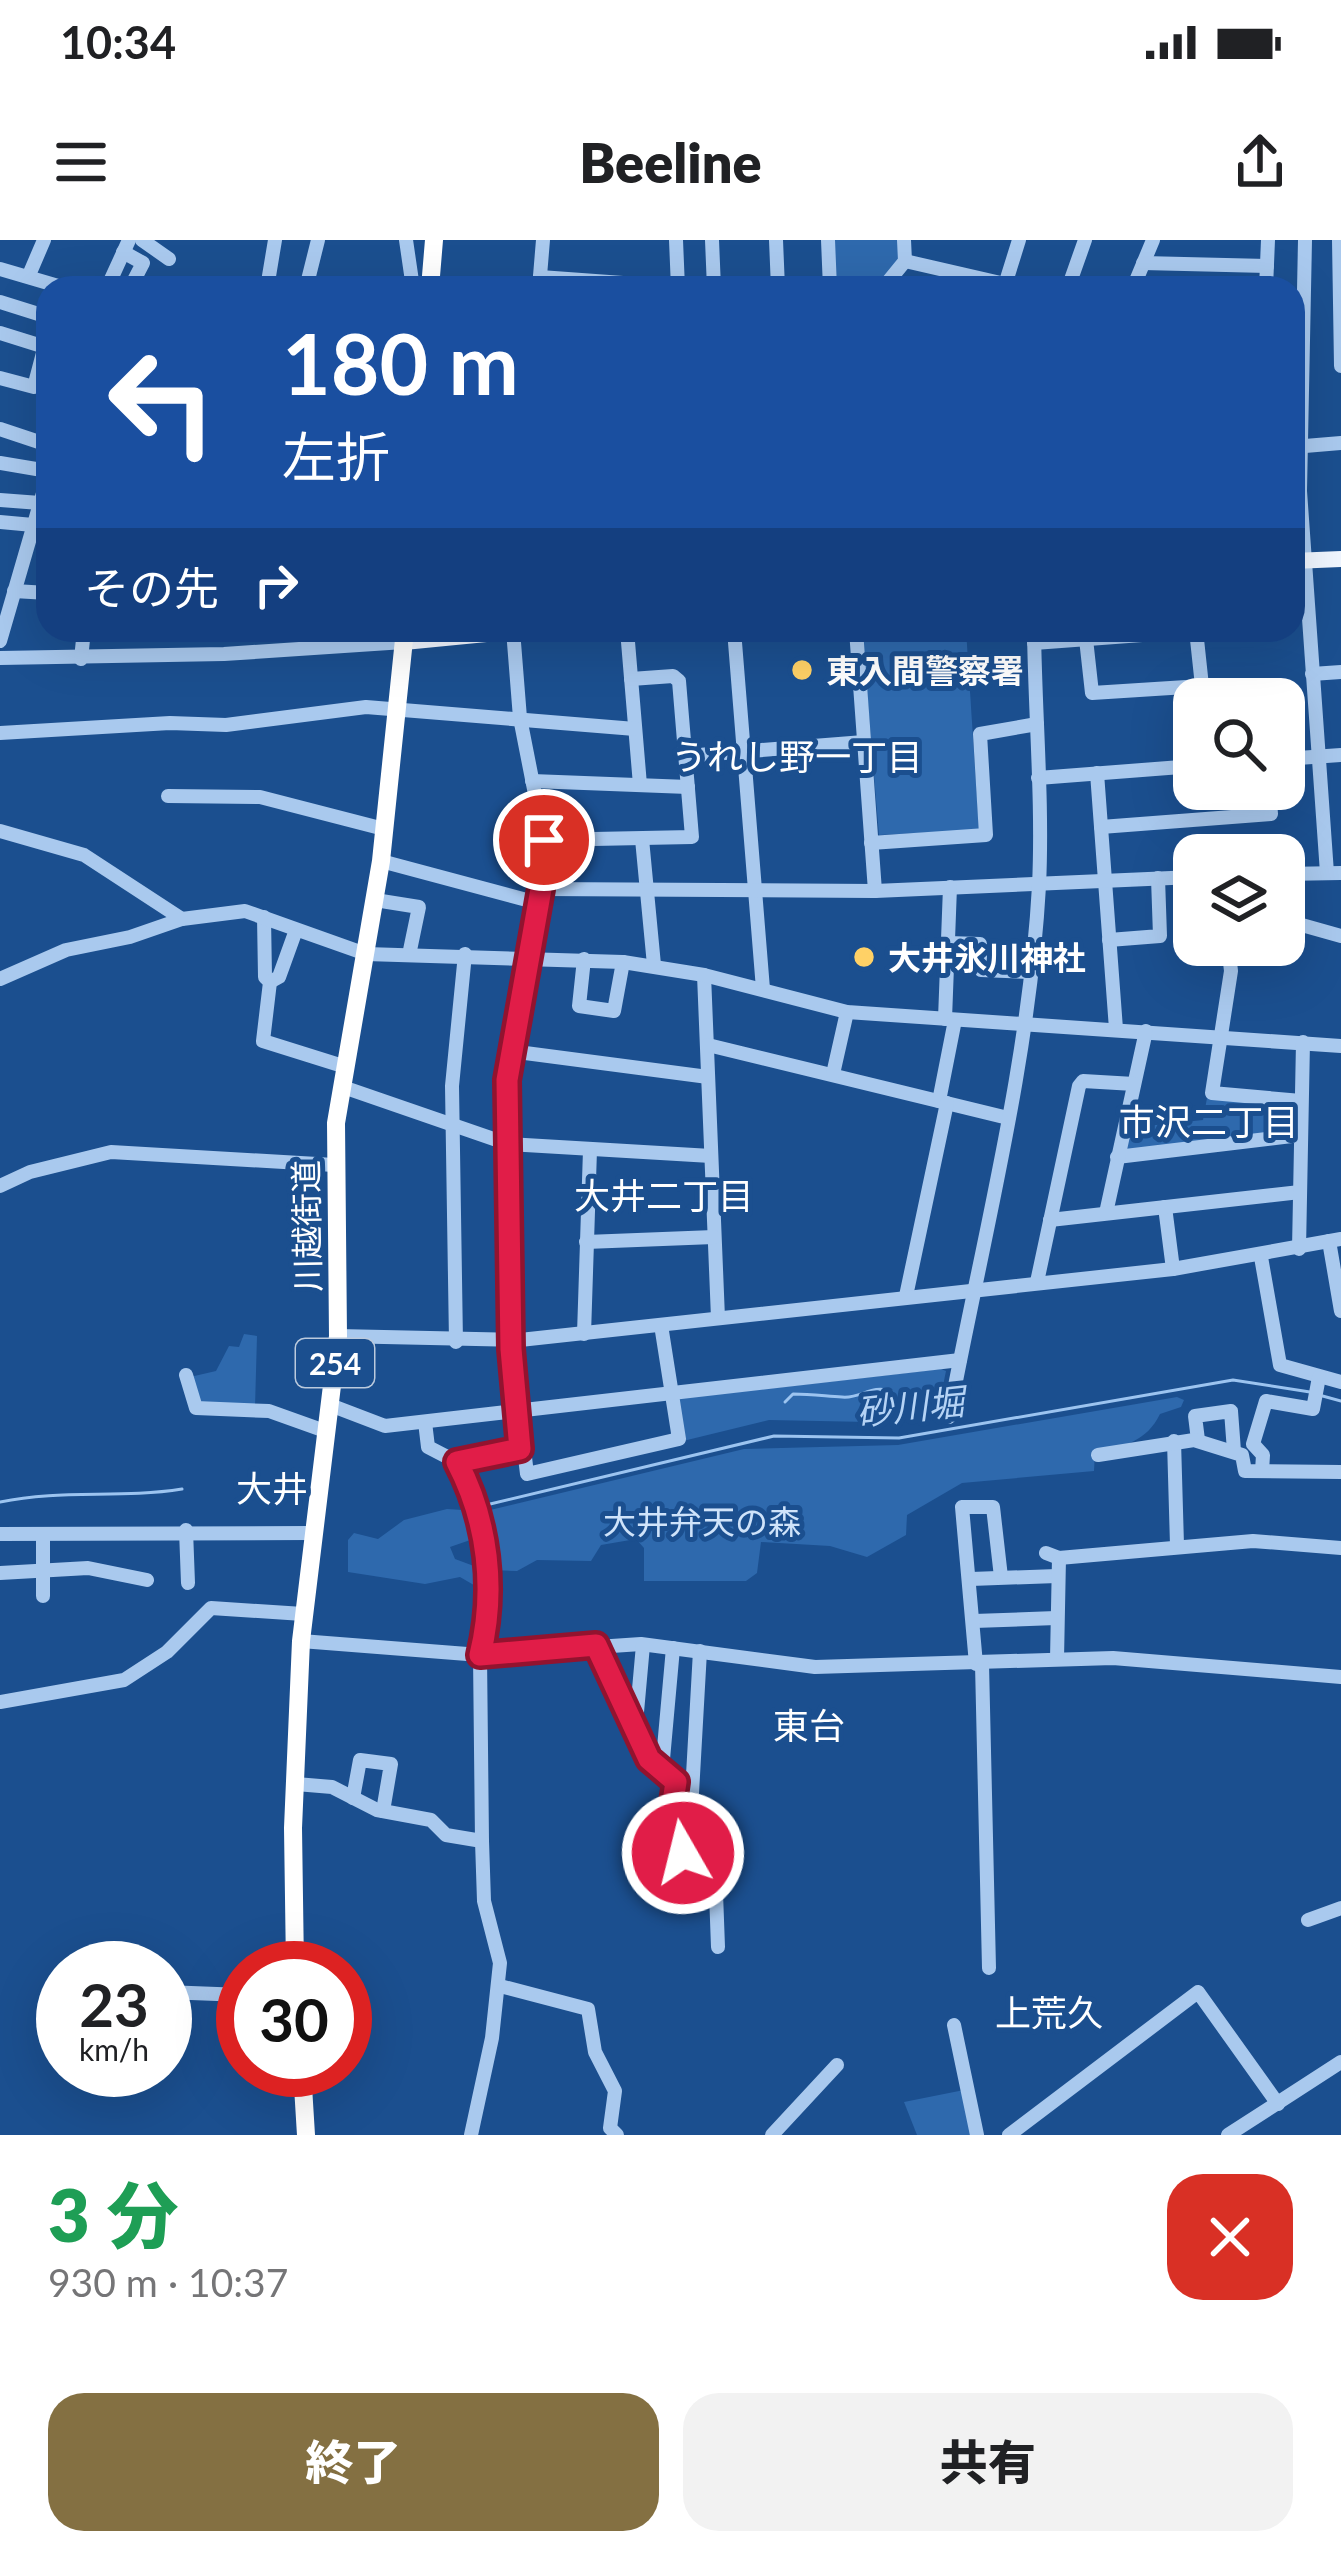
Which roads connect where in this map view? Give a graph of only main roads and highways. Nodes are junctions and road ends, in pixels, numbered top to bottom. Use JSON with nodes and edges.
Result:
{"nodes":[{"id":1,"x":434,"y":240,"type":"edge"},
{"id":2,"x":431,"y":276,"type":"edge"},
{"id":3,"x":1341,"y":559,"type":"edge"},
{"id":4,"x":1305,"y":560,"type":"edge"},
{"id":5,"x":404,"y":642,"type":"edge"},
{"id":6,"x":296,"y":1941,"type":"edge"},
{"id":7,"x":304,"y":2097,"type":"edge"},
{"id":8,"x":306,"y":2132,"type":"edge"}],
"edges":[{"from":1,"to":2,"type":"highway"},
{"from":3,"to":4,"type":"main road"},
{"from":5,"to":6,"type":"highway","name":"川越街道","number":"254"},
{"from":7,"to":8,"type":"highway"}]}
